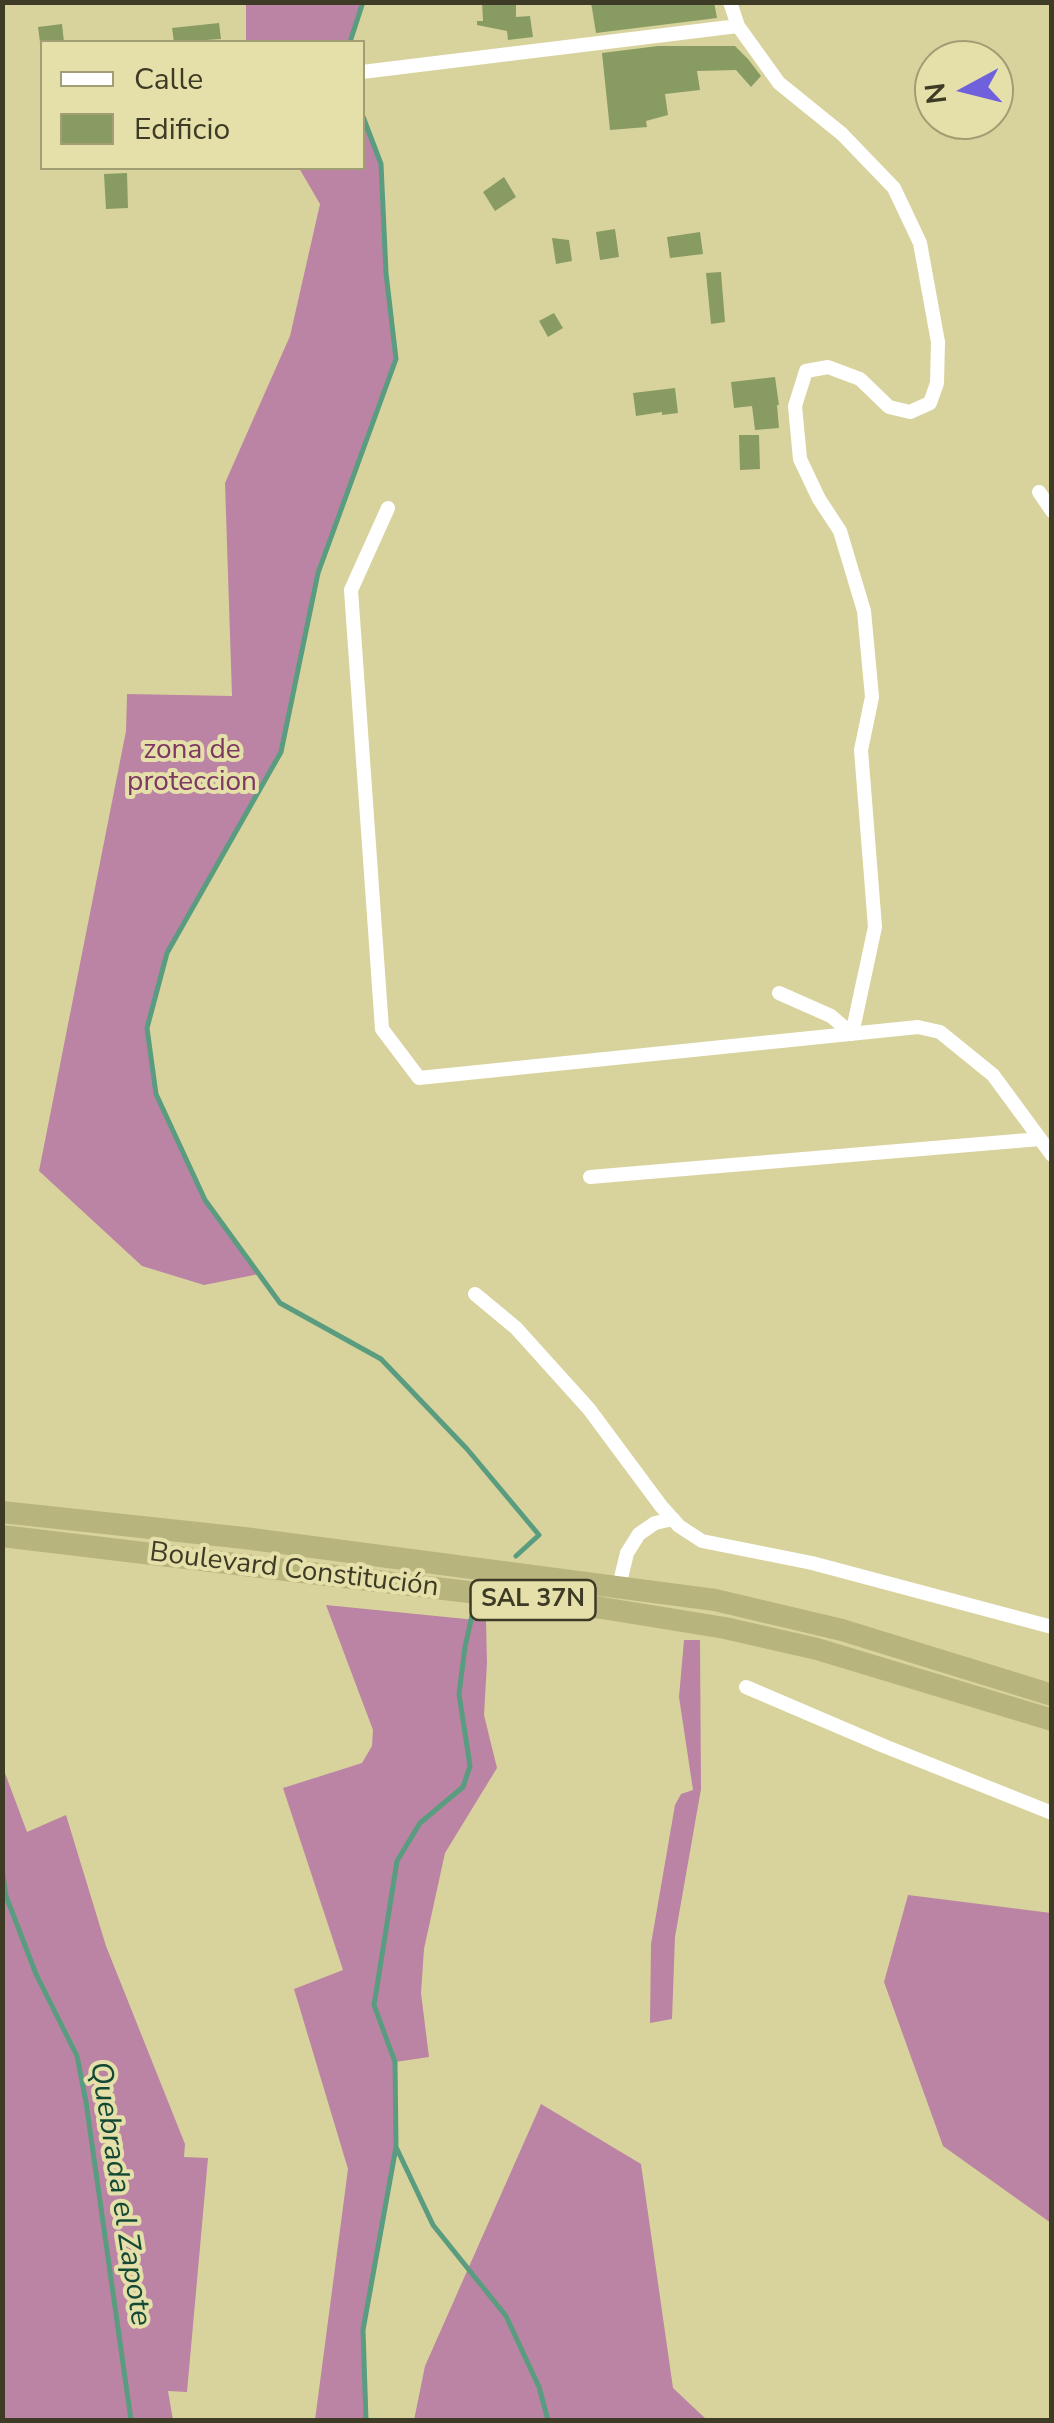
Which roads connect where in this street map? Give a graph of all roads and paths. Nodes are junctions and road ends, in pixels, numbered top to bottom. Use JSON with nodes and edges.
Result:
{"nodes":[{"id":1,"x":730,"y":2,"type":"edge"},
{"id":2,"x":738,"y":26,"type":"junction"},
{"id":3,"x":365,"y":72,"type":"edge"},
{"id":4,"x":1039,"y":492,"type":"dead end"},
{"id":5,"x":388,"y":508,"type":"dead end"},
{"id":6,"x":1052,"y":512,"type":"edge"},
{"id":7,"x":779,"y":993,"type":"dead end"},
{"id":8,"x":852,"y":1034,"type":"junction"},
{"id":9,"x":1040,"y":1139,"type":"junction"},
{"id":10,"x":1052,"y":1155,"type":"edge"},
{"id":11,"x":590,"y":1177,"type":"dead end"},
{"id":12,"x":474,"y":1294,"type":"dead end"},
{"id":13,"x":2,"y":1512,"type":"edge"},
{"id":14,"x":673,"y":1519,"type":"junction"},
{"id":15,"x":2,"y":1536,"type":"edge"},
{"id":16,"x":619,"y":1586,"type":"junction"},
{"id":17,"x":1052,"y":1627,"type":"edge"},
{"id":18,"x":746,"y":1687,"type":"dead end"},
{"id":19,"x":1052,"y":1695,"type":"edge"},
{"id":20,"x":1052,"y":1720,"type":"edge"},
{"id":21,"x":1052,"y":1813,"type":"edge"}],
"edges":[{"from":1,"to":2,"type":"street"},
{"from":2,"to":3,"type":"street"},
{"from":2,"to":8,"type":"street"},
{"from":4,"to":6,"type":"street"},
{"from":5,"to":8,"type":"street"},
{"from":7,"to":8,"type":"street"},
{"from":8,"to":9,"type":"street"},
{"from":9,"to":10,"type":"street"},
{"from":9,"to":11,"type":"street"},
{"from":12,"to":14,"type":"street"},
{"from":13,"to":16,"type":"highway","name":"Boulevard Constitución","number":"SAL 37N"},
{"from":14,"to":16,"type":"street"},
{"from":14,"to":17,"type":"street"},
{"from":15,"to":20,"type":"highway","name":"Boulevard Constitución","number":"SAL 37N"},
{"from":16,"to":19,"type":"highway","name":"Boulevard Constitución","number":"SAL 37N"},
{"from":18,"to":21,"type":"street"}]}
